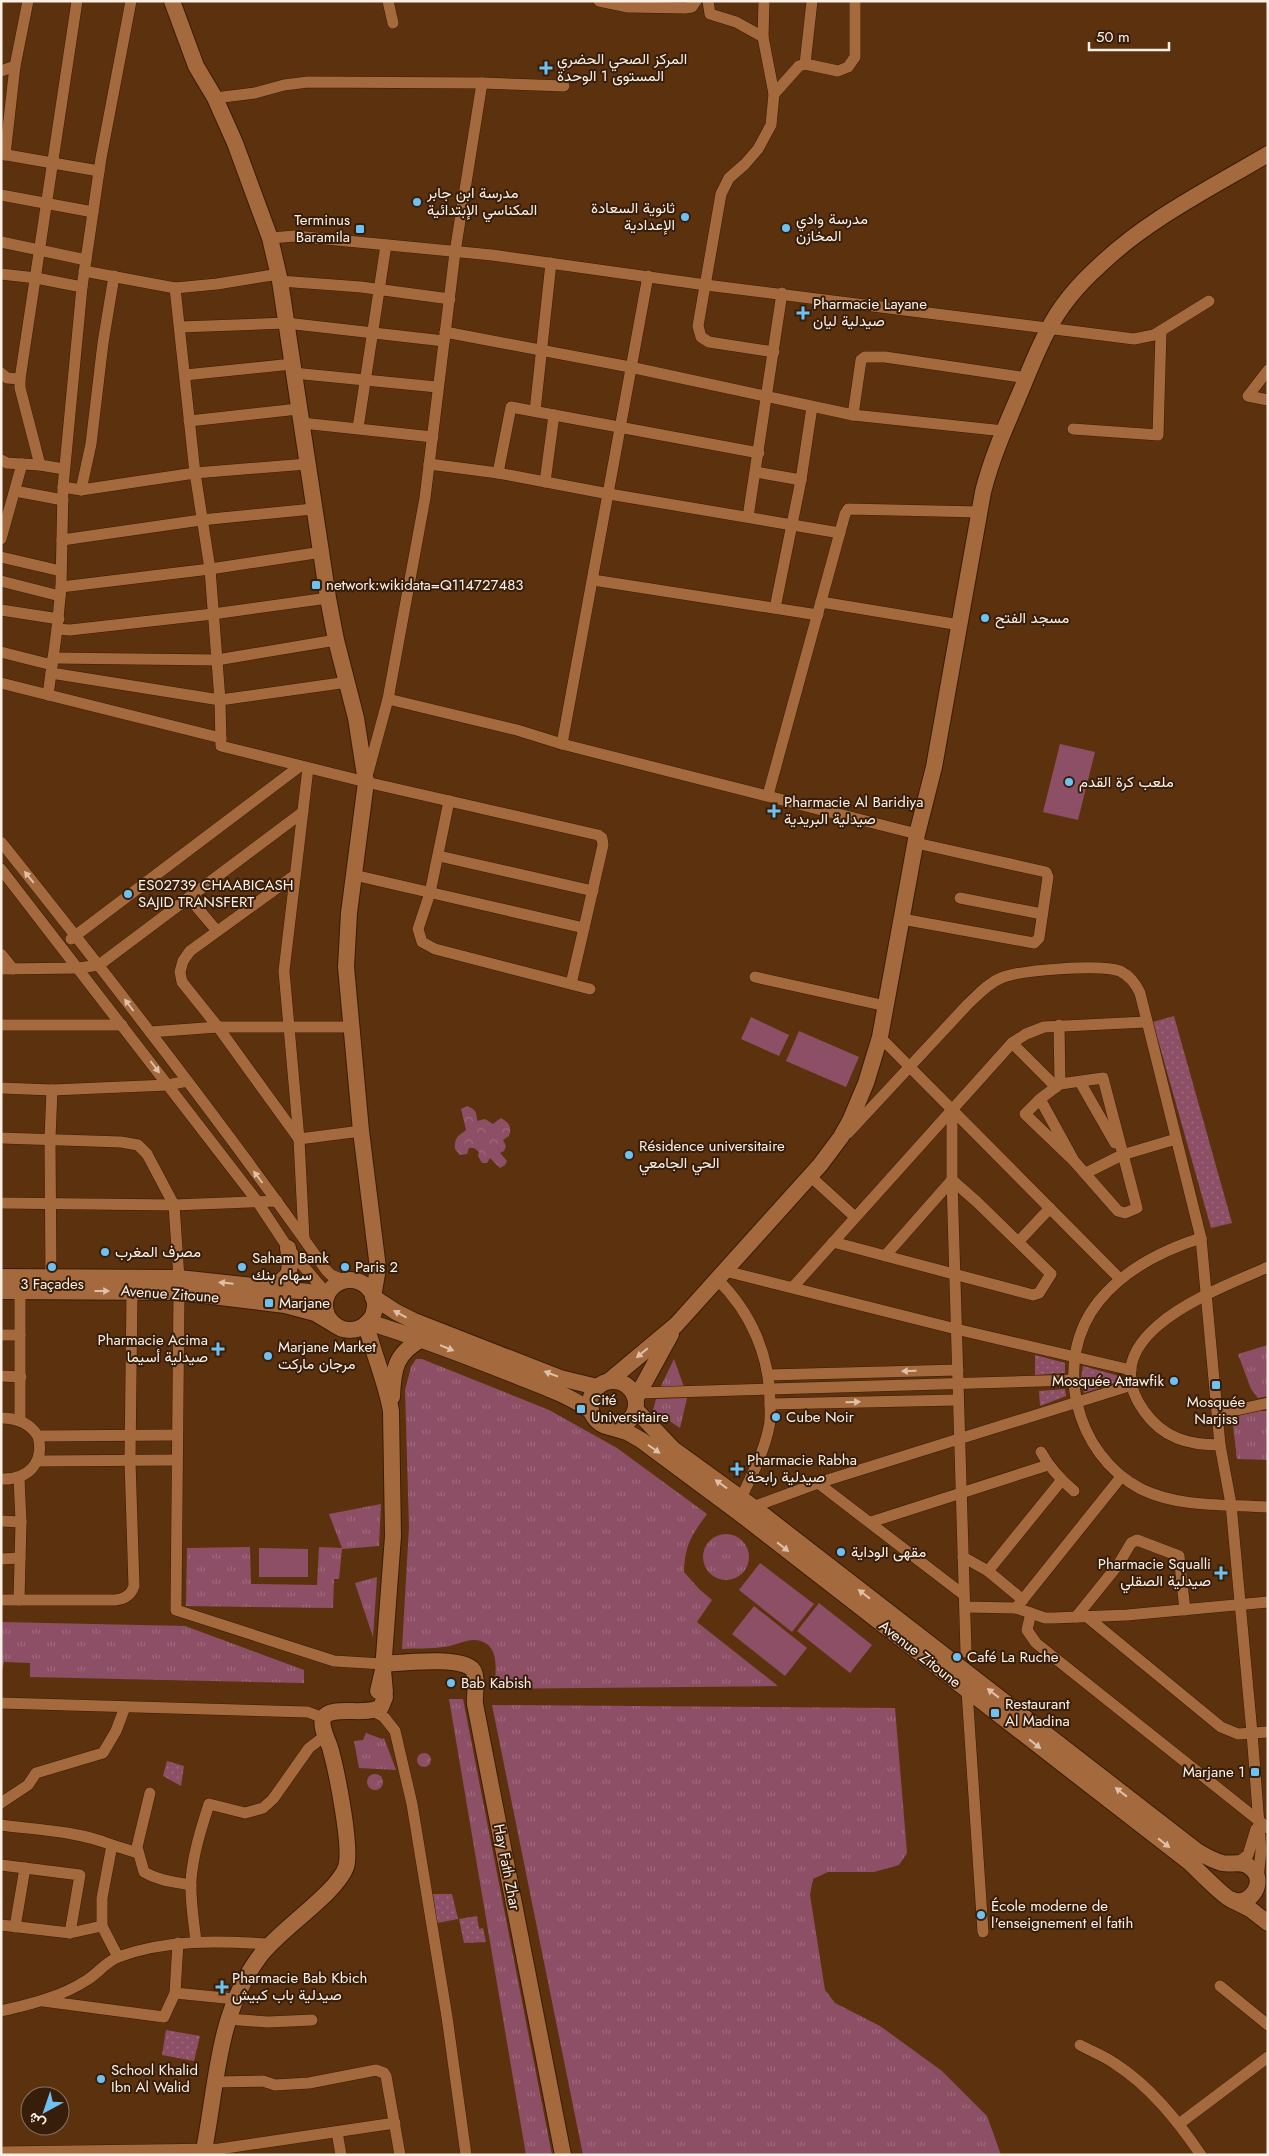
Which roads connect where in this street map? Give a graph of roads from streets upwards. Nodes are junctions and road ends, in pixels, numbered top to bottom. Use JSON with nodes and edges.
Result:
{"nodes":[{"id":1,"x":28,"y":1,"type":"edge"},
{"id":2,"x":76,"y":1,"type":"edge"},
{"id":3,"x":131,"y":1,"type":"edge"},
{"id":4,"x":172,"y":1,"type":"edge"},
{"id":5,"x":388,"y":1,"type":"edge"},
{"id":6,"x":599,"y":1,"type":"edge"},
{"id":7,"x":696,"y":1,"type":"edge"},
{"id":8,"x":708,"y":1,"type":"edge"},
{"id":9,"x":764,"y":1,"type":"edge"},
{"id":10,"x":812,"y":1,"type":"edge"},
{"id":11,"x":855,"y":1,"type":"edge"},
{"id":12,"x":393,"y":23,"type":"dead end"},
{"id":13,"x":763,"y":36,"type":"junction"},
{"id":14,"x":805,"y":64,"type":"junction"},
{"id":15,"x":15,"y":66,"type":"junction"},
{"id":16,"x":1,"y":71,"type":"edge"},
{"id":17,"x":482,"y":83,"type":"junction"},
{"id":18,"x":564,"y":86,"type":"dead end"},
{"id":19,"x":774,"y":94,"type":"junction"},
{"id":20,"x":215,"y":98,"type":"junction"},
{"id":21,"x":1268,"y":154,"type":"edge"},
{"id":22,"x":3,"y":155,"type":"edge"},
{"id":23,"x":52,"y":164,"type":"junction"},
{"id":24,"x":99,"y":171,"type":"junction"},
{"id":25,"x":1,"y":195,"type":"edge"},
{"id":26,"x":46,"y":204,"type":"junction"},
{"id":27,"x":93,"y":212,"type":"junction"},
{"id":28,"x":270,"y":238,"type":"junction"},
{"id":29,"x":1,"y":242,"type":"edge"},
{"id":30,"x":386,"y":245,"type":"junction"},
{"id":31,"x":40,"y":250,"type":"junction"},
{"id":32,"x":455,"y":252,"type":"junction"},
{"id":33,"x":551,"y":263,"type":"junction"},
{"id":34,"x":85,"y":265,"type":"junction"},
{"id":35,"x":1,"y":274,"type":"edge"},
{"id":36,"x":114,"y":276,"type":"junction"},
{"id":37,"x":648,"y":276,"type":"junction"},
{"id":38,"x":279,"y":277,"type":"junction"},
{"id":39,"x":36,"y":278,"type":"junction"},
{"id":40,"x":706,"y":285,"type":"junction"},
{"id":41,"x":82,"y":286,"type":"junction"},
{"id":42,"x":174,"y":288,"type":"junction"},
{"id":43,"x":380,"y":289,"type":"junction"},
{"id":44,"x":782,"y":293,"type":"junction"},
{"id":45,"x":450,"y":299,"type":"junction"},
{"id":46,"x":1209,"y":301,"type":"dead end"},
{"id":47,"x":286,"y":323,"type":"junction"},
{"id":48,"x":180,"y":327,"type":"junction"},
{"id":49,"x":1048,"y":329,"type":"junction"},
{"id":50,"x":1161,"y":331,"type":"junction"},
{"id":51,"x":372,"y":333,"type":"junction"},
{"id":52,"x":445,"y":337,"type":"junction"},
{"id":53,"x":543,"y":350,"type":"junction"},
{"id":54,"x":774,"y":352,"type":"junction"},
{"id":55,"x":630,"y":368,"type":"junction"},
{"id":56,"x":293,"y":369,"type":"junction"},
{"id":57,"x":1268,"y":370,"type":"edge"},
{"id":58,"x":1,"y":373,"type":"edge"},
{"id":59,"x":185,"y":375,"type":"junction"},
{"id":60,"x":1027,"y":378,"type":"junction"},
{"id":61,"x":366,"y":379,"type":"junction"},
{"id":62,"x":20,"y":380,"type":"junction"},
{"id":63,"x":437,"y":387,"type":"junction"},
{"id":64,"x":768,"y":397,"type":"junction"},
{"id":65,"x":1268,"y":400,"type":"edge"},
{"id":66,"x":812,"y":407,"type":"junction"},
{"id":67,"x":535,"y":411,"type":"junction"},
{"id":68,"x":554,"y":415,"type":"junction"},
{"id":69,"x":853,"y":415,"type":"junction"},
{"id":70,"x":300,"y":416,"type":"junction"},
{"id":71,"x":189,"y":421,"type":"junction"},
{"id":72,"x":358,"y":428,"type":"junction"},
{"id":73,"x":620,"y":428,"type":"junction"},
{"id":74,"x":1073,"y":429,"type":"dead end"},
{"id":75,"x":1004,"y":431,"type":"junction"},
{"id":76,"x":433,"y":437,"type":"junction"},
{"id":77,"x":759,"y":453,"type":"junction"},
{"id":78,"x":1,"y":460,"type":"edge"},
{"id":79,"x":22,"y":464,"type":"junction"},
{"id":80,"x":307,"y":464,"type":"junction"},
{"id":81,"x":429,"y":464,"type":"junction"},
{"id":82,"x":40,"y":465,"type":"junction"},
{"id":83,"x":64,"y":468,"type":"junction"},
{"id":84,"x":756,"y":472,"type":"junction"},
{"id":85,"x":195,"y":473,"type":"junction"},
{"id":86,"x":498,"y":473,"type":"junction"},
{"id":87,"x":801,"y":480,"type":"junction"},
{"id":88,"x":545,"y":482,"type":"junction"},
{"id":89,"x":63,"y":487,"type":"junction"},
{"id":90,"x":82,"y":490,"type":"junction"},
{"id":91,"x":15,"y":491,"type":"junction"},
{"id":92,"x":609,"y":494,"type":"junction"},
{"id":93,"x":63,"y":500,"type":"junction"},
{"id":94,"x":313,"y":509,"type":"junction"},
{"id":95,"x":980,"y":512,"type":"junction"},
{"id":96,"x":748,"y":517,"type":"junction"},
{"id":97,"x":201,"y":520,"type":"junction"},
{"id":98,"x":793,"y":526,"type":"junction"},
{"id":99,"x":840,"y":533,"type":"junction"},
{"id":100,"x":1,"y":539,"type":"edge"},
{"id":101,"x":62,"y":540,"type":"junction"},
{"id":102,"x":322,"y":552,"type":"junction"},
{"id":103,"x":1,"y":557,"type":"edge"},
{"id":104,"x":210,"y":570,"type":"junction"},
{"id":105,"x":60,"y":571,"type":"junction"},
{"id":106,"x":593,"y":580,"type":"junction"},
{"id":107,"x":1,"y":581,"type":"edge"},
{"id":108,"x":61,"y":592,"type":"junction"},
{"id":109,"x":328,"y":598,"type":"junction"},
{"id":110,"x":821,"y":602,"type":"junction"},
{"id":111,"x":775,"y":608,"type":"junction"},
{"id":112,"x":1,"y":610,"type":"edge"},
{"id":113,"x":213,"y":614,"type":"junction"},
{"id":114,"x":818,"y":615,"type":"junction"},
{"id":115,"x":58,"y":624,"type":"junction"},
{"id":116,"x":960,"y":626,"type":"junction"},
{"id":117,"x":336,"y":640,"type":"junction"},
{"id":118,"x":1,"y":652,"type":"edge"},
{"id":119,"x":217,"y":660,"type":"junction"},
{"id":120,"x":52,"y":665,"type":"junction"},
{"id":121,"x":348,"y":682,"type":"junction"},
{"id":122,"x":1,"y":683,"type":"edge"},
{"id":123,"x":48,"y":695,"type":"junction"},
{"id":124,"x":388,"y":699,"type":"junction"},
{"id":125,"x":220,"y":700,"type":"junction"},
{"id":126,"x":221,"y":738,"type":"junction"},
{"id":127,"x":562,"y":744,"type":"junction"},
{"id":128,"x":304,"y":767,"type":"junction"},
{"id":129,"x":366,"y":782,"type":"junction"},
{"id":130,"x":768,"y":795,"type":"junction"},
{"id":131,"x":449,"y":801,"type":"junction"},
{"id":132,"x":303,"y":812,"type":"junction"},
{"id":133,"x":917,"y":838,"type":"junction"},
{"id":134,"x":1,"y":842,"type":"edge"},
{"id":135,"x":439,"y":856,"type":"junction"},
{"id":136,"x":1,"y":869,"type":"edge"},
{"id":137,"x":354,"y":874,"type":"junction"},
{"id":138,"x":295,"y":875,"type":"junction"},
{"id":139,"x":593,"y":891,"type":"junction"},
{"id":140,"x":430,"y":892,"type":"junction"},
{"id":141,"x":189,"y":898,"type":"junction"},
{"id":142,"x":960,"y":898,"type":"dead end"},
{"id":143,"x":1042,"y":914,"type":"junction"},
{"id":144,"x":902,"y":919,"type":"junction"},
{"id":145,"x":584,"y":928,"type":"junction"},
{"id":146,"x":217,"y":931,"type":"junction"},
{"id":147,"x":76,"y":936,"type":"junction"},
{"id":148,"x":61,"y":945,"type":"junction"},
{"id":149,"x":1,"y":954,"type":"edge"},
{"id":150,"x":98,"y":966,"type":"junction"},
{"id":151,"x":79,"y":968,"type":"junction"},
{"id":152,"x":7,"y":969,"type":"edge"},
{"id":153,"x":755,"y":977,"type":"dead end"},
{"id":154,"x":571,"y":984,"type":"junction"},
{"id":155,"x":590,"y":989,"type":"dead end"},
{"id":156,"x":886,"y":1006,"type":"junction"},
{"id":157,"x":1146,"y":1022,"type":"junction"},
{"id":158,"x":122,"y":1024,"type":"junction"},
{"id":159,"x":1,"y":1025,"type":"edge"},
{"id":160,"x":1058,"y":1025,"type":"junction"},
{"id":161,"x":218,"y":1027,"type":"junction"},
{"id":162,"x":289,"y":1027,"type":"junction"},
{"id":163,"x":351,"y":1028,"type":"junction"},
{"id":164,"x":150,"y":1032,"type":"junction"},
{"id":165,"x":880,"y":1037,"type":"junction"},
{"id":166,"x":1012,"y":1043,"type":"junction"},
{"id":167,"x":911,"y":1068,"type":"junction"},
{"id":168,"x":187,"y":1081,"type":"junction"},
{"id":169,"x":1080,"y":1082,"type":"junction"},
{"id":170,"x":168,"y":1085,"type":"junction"},
{"id":171,"x":1058,"y":1085,"type":"junction"},
{"id":172,"x":1,"y":1088,"type":"edge"},
{"id":173,"x":52,"y":1090,"type":"junction"},
{"id":174,"x":1040,"y":1099,"type":"junction"},
{"id":175,"x":952,"y":1109,"type":"junction"},
{"id":176,"x":361,"y":1131,"type":"junction"},
{"id":177,"x":1,"y":1138,"type":"edge"},
{"id":178,"x":50,"y":1138,"type":"junction"},
{"id":179,"x":299,"y":1139,"type":"junction"},
{"id":180,"x":1176,"y":1139,"type":"junction"},
{"id":181,"x":830,"y":1152,"type":"junction"},
{"id":182,"x":1122,"y":1155,"type":"junction"},
{"id":183,"x":1074,"y":1160,"type":"junction"},
{"id":184,"x":1086,"y":1173,"type":"junction"},
{"id":185,"x":810,"y":1176,"type":"junction"},
{"id":186,"x":952,"y":1180,"type":"junction"},
{"id":187,"x":257,"y":1201,"type":"junction"},
{"id":188,"x":277,"y":1201,"type":"junction"},
{"id":189,"x":1,"y":1203,"type":"edge"},
{"id":190,"x":51,"y":1205,"type":"junction"},
{"id":191,"x":174,"y":1205,"type":"junction"},
{"id":192,"x":1050,"y":1208,"type":"junction"},
{"id":193,"x":855,"y":1217,"type":"junction"},
{"id":194,"x":1201,"y":1238,"type":"junction"},
{"id":195,"x":304,"y":1239,"type":"junction"},
{"id":196,"x":1018,"y":1241,"type":"junction"},
{"id":197,"x":833,"y":1242,"type":"junction"},
{"id":198,"x":288,"y":1248,"type":"junction"},
{"id":199,"x":375,"y":1249,"type":"junction"},
{"id":200,"x":885,"y":1256,"type":"junction"},
{"id":201,"x":1268,"y":1267,"type":"edge"},
{"id":202,"x":955,"y":1274,"type":"junction"},
{"id":203,"x":721,"y":1275,"type":"junction"},
{"id":204,"x":51,"y":1276,"type":"junction"},
{"id":205,"x":1,"y":1277,"type":"edge"},
{"id":206,"x":1120,"y":1279,"type":"junction"},
{"id":207,"x":346,"y":1280,"type":"junction"},
{"id":208,"x":179,"y":1285,"type":"junction"},
{"id":209,"x":793,"y":1287,"type":"junction"},
{"id":210,"x":268,"y":1288,"type":"junction"},
{"id":211,"x":1,"y":1291,"type":"edge"},
{"id":212,"x":20,"y":1291,"type":"junction"},
{"id":213,"x":132,"y":1291,"type":"junction"},
{"id":214,"x":327,"y":1294,"type":"junction"},
{"id":215,"x":1206,"y":1295,"type":"junction"},
{"id":216,"x":374,"y":1297,"type":"junction"},
{"id":217,"x":367,"y":1323,"type":"junction"},
{"id":218,"x":676,"y":1325,"type":"junction"},
{"id":219,"x":338,"y":1327,"type":"junction"},
{"id":220,"x":956,"y":1329,"type":"junction"},
{"id":221,"x":1,"y":1335,"type":"edge"},
{"id":222,"x":20,"y":1335,"type":"junction"},
{"id":223,"x":422,"y":1339,"type":"junction"},
{"id":224,"x":373,"y":1354,"type":"junction"},
{"id":225,"x":1076,"y":1357,"type":"junction"},
{"id":226,"x":958,"y":1370,"type":"junction"},
{"id":227,"x":1131,"y":1370,"type":"junction"},
{"id":228,"x":768,"y":1375,"type":"junction"},
{"id":229,"x":1,"y":1376,"type":"edge"},
{"id":230,"x":21,"y":1377,"type":"junction"},
{"id":231,"x":1074,"y":1380,"type":"junction"},
{"id":232,"x":603,"y":1384,"type":"junction"},
{"id":233,"x":958,"y":1385,"type":"junction"},
{"id":234,"x":1132,"y":1385,"type":"junction"},
{"id":235,"x":770,"y":1390,"type":"junction"},
{"id":236,"x":637,"y":1400,"type":"junction"},
{"id":237,"x":958,"y":1400,"type":"junction"},
{"id":238,"x":1077,"y":1403,"type":"junction"},
{"id":239,"x":1268,"y":1403,"type":"edge"},
{"id":240,"x":770,"y":1404,"type":"junction"},
{"id":241,"x":391,"y":1411,"type":"junction"},
{"id":242,"x":591,"y":1411,"type":"junction"},
{"id":243,"x":1218,"y":1414,"type":"junction"},
{"id":244,"x":1,"y":1418,"type":"edge"},
{"id":245,"x":20,"y":1421,"type":"junction"},
{"id":246,"x":610,"y":1427,"type":"junction"},
{"id":247,"x":177,"y":1435,"type":"junction"},
{"id":248,"x":38,"y":1436,"type":"junction"},
{"id":249,"x":130,"y":1436,"type":"junction"},
{"id":250,"x":960,"y":1439,"type":"junction"},
{"id":251,"x":1220,"y":1445,"type":"junction"},
{"id":252,"x":1041,"y":1452,"type":"dead end"},
{"id":253,"x":177,"y":1460,"type":"junction"},
{"id":254,"x":37,"y":1461,"type":"junction"},
{"id":255,"x":130,"y":1461,"type":"junction"},
{"id":256,"x":1048,"y":1465,"type":"junction"},
{"id":257,"x":1121,"y":1477,"type":"junction"},
{"id":258,"x":19,"y":1478,"type":"junction"},
{"id":259,"x":1,"y":1479,"type":"edge"},
{"id":260,"x":1062,"y":1481,"type":"junction"},
{"id":261,"x":818,"y":1483,"type":"junction"},
{"id":262,"x":1074,"y":1491,"type":"dead end"},
{"id":263,"x":961,"y":1493,"type":"junction"},
{"id":264,"x":747,"y":1502,"type":"junction"},
{"id":265,"x":1231,"y":1504,"type":"junction"},
{"id":266,"x":1268,"y":1506,"type":"edge"},
{"id":267,"x":1,"y":1521,"type":"edge"},
{"id":268,"x":21,"y":1522,"type":"junction"},
{"id":269,"x":871,"y":1522,"type":"junction"},
{"id":270,"x":963,"y":1556,"type":"junction"},
{"id":271,"x":1,"y":1558,"type":"edge"},
{"id":272,"x":20,"y":1558,"type":"junction"},
{"id":273,"x":988,"y":1571,"type":"junction"},
{"id":274,"x":1,"y":1600,"type":"edge"},
{"id":275,"x":19,"y":1600,"type":"junction"},
{"id":276,"x":964,"y":1601,"type":"junction"},
{"id":277,"x":1268,"y":1602,"type":"edge"},
{"id":278,"x":1019,"y":1604,"type":"junction"},
{"id":279,"x":1240,"y":1605,"type":"junction"},
{"id":280,"x":1185,"y":1610,"type":"junction"},
{"id":281,"x":1031,"y":1613,"type":"junction"},
{"id":282,"x":1081,"y":1617,"type":"junction"},
{"id":283,"x":966,"y":1652,"type":"dead end"},
{"id":284,"x":383,"y":1667,"type":"junction"},
{"id":285,"x":967,"y":1691,"type":"junction"},
{"id":286,"x":380,"y":1698,"type":"junction"},
{"id":287,"x":1,"y":1703,"type":"edge"},
{"id":288,"x":125,"y":1707,"type":"junction"},
{"id":289,"x":323,"y":1718,"type":"junction"},
{"id":290,"x":1268,"y":1732,"type":"edge"},
{"id":291,"x":1252,"y":1733,"type":"junction"},
{"id":292,"x":326,"y":1735,"type":"junction"},
{"id":293,"x":150,"y":1793,"type":"dead end"},
{"id":294,"x":1,"y":1803,"type":"edge"},
{"id":295,"x":1258,"y":1820,"type":"junction"},
{"id":296,"x":1,"y":1825,"type":"edge"},
{"id":297,"x":1268,"y":1828,"type":"edge"},
{"id":298,"x":112,"y":1844,"type":"junction"},
{"id":299,"x":138,"y":1853,"type":"junction"},
{"id":300,"x":1236,"y":1863,"type":"junction"},
{"id":301,"x":1,"y":1865,"type":"edge"},
{"id":302,"x":25,"y":1868,"type":"junction"},
{"id":303,"x":1258,"y":1881,"type":"junction"},
{"id":304,"x":191,"y":1885,"type":"junction"},
{"id":305,"x":1227,"y":1897,"type":"junction"},
{"id":306,"x":1268,"y":1900,"type":"edge"},
{"id":307,"x":1268,"y":1923,"type":"edge"},
{"id":308,"x":1,"y":1925,"type":"edge"},
{"id":309,"x":102,"y":1926,"type":"junction"},
{"id":310,"x":15,"y":1927,"type":"junction"},
{"id":311,"x":983,"y":1932,"type":"dead end"},
{"id":312,"x":70,"y":1933,"type":"junction"},
{"id":313,"x":196,"y":1942,"type":"junction"},
{"id":314,"x":178,"y":1943,"type":"junction"},
{"id":315,"x":270,"y":1944,"type":"junction"},
{"id":316,"x":118,"y":1957,"type":"junction"},
{"id":317,"x":1220,"y":1986,"type":"dead end"},
{"id":318,"x":175,"y":1993,"type":"junction"},
{"id":319,"x":235,"y":1998,"type":"junction"},
{"id":320,"x":43,"y":2001,"type":"junction"},
{"id":321,"x":1,"y":2012,"type":"edge"},
{"id":322,"x":227,"y":2019,"type":"junction"},
{"id":323,"x":312,"y":2020,"type":"dead end"},
{"id":324,"x":1268,"y":2025,"type":"edge"},
{"id":325,"x":1080,"y":2045,"type":"dead end"},
{"id":326,"x":1268,"y":2057,"type":"edge"},
{"id":327,"x":215,"y":2082,"type":"junction"},
{"id":328,"x":395,"y":2123,"type":"junction"},
{"id":329,"x":1179,"y":2124,"type":"junction"},
{"id":330,"x":337,"y":2132,"type":"junction"},
{"id":331,"x":1,"y":2152,"type":"edge"},
{"id":332,"x":203,"y":2152,"type":"edge"},
{"id":333,"x":341,"y":2155,"type":"edge"},
{"id":334,"x":400,"y":2155,"type":"edge"},
{"id":335,"x":466,"y":2155,"type":"edge"},
{"id":336,"x":563,"y":2155,"type":"edge"},
{"id":337,"x":1201,"y":2155,"type":"edge"}],
"edges":[{"from":1,"to":15,"type":"street"},
{"from":2,"to":23,"type":"street"},
{"from":3,"to":24,"type":"street"},
{"from":4,"to":20,"type":"street"},
{"from":5,"to":12,"type":"street"},
{"from":6,"to":7,"type":"street"},
{"from":8,"to":13,"type":"street"},
{"from":9,"to":13,"type":"street"},
{"from":10,"to":14,"type":"street"},
{"from":11,"to":14,"type":"street"},
{"from":13,"to":19,"type":"street"},
{"from":14,"to":19,"type":"street"},
{"from":15,"to":16,"type":"street"},
{"from":15,"to":22,"type":"street"},
{"from":17,"to":18,"type":"street"},
{"from":17,"to":20,"type":"street"},
{"from":17,"to":32,"type":"street"},
{"from":19,"to":40,"type":"street"},
{"from":20,"to":28,"type":"street"},
{"from":21,"to":49,"type":"street"},
{"from":22,"to":23,"type":"street"},
{"from":23,"to":24,"type":"street"},
{"from":23,"to":26,"type":"street"},
{"from":24,"to":27,"type":"street"},
{"from":25,"to":26,"type":"street"},
{"from":26,"to":27,"type":"street"},
{"from":26,"to":31,"type":"street"},
{"from":27,"to":34,"type":"street"},
{"from":28,"to":30,"type":"street"},
{"from":28,"to":38,"type":"street"},
{"from":29,"to":31,"type":"street"},
{"from":30,"to":32,"type":"street"},
{"from":30,"to":43,"type":"street"},
{"from":31,"to":34,"type":"street"},
{"from":31,"to":39,"type":"street"},
{"from":32,"to":33,"type":"street"},
{"from":32,"to":45,"type":"street"},
{"from":33,"to":37,"type":"street"},
{"from":33,"to":53,"type":"street"},
{"from":34,"to":36,"type":"street"},
{"from":34,"to":41,"type":"street"},
{"from":35,"to":39,"type":"street"},
{"from":36,"to":42,"type":"street"},
{"from":36,"to":90,"type":"street"},
{"from":37,"to":40,"type":"street"},
{"from":37,"to":55,"type":"street"},
{"from":38,"to":42,"type":"street"},
{"from":38,"to":43,"type":"street"},
{"from":38,"to":47,"type":"street"},
{"from":39,"to":41,"type":"street"},
{"from":39,"to":62,"type":"street"},
{"from":40,"to":44,"type":"street"},
{"from":40,"to":54,"type":"street"},
{"from":41,"to":83,"type":"street"},
{"from":42,"to":48,"type":"street"},
{"from":43,"to":45,"type":"street"},
{"from":43,"to":51,"type":"street"},
{"from":44,"to":49,"type":"street"},
{"from":44,"to":54,"type":"street"},
{"from":45,"to":52,"type":"street"},
{"from":46,"to":50,"type":"street"},
{"from":47,"to":48,"type":"street"},
{"from":47,"to":51,"type":"street"},
{"from":47,"to":56,"type":"street"},
{"from":48,"to":59,"type":"street"},
{"from":49,"to":50,"type":"street"},
{"from":49,"to":60,"type":"street"},
{"from":50,"to":74,"type":"street"},
{"from":51,"to":52,"type":"street"},
{"from":51,"to":61,"type":"street"},
{"from":52,"to":53,"type":"street"},
{"from":52,"to":63,"type":"street"},
{"from":53,"to":55,"type":"street"},
{"from":53,"to":67,"type":"street"},
{"from":54,"to":64,"type":"street"},
{"from":55,"to":64,"type":"street"},
{"from":55,"to":73,"type":"street"},
{"from":56,"to":59,"type":"street"},
{"from":56,"to":61,"type":"street"},
{"from":56,"to":70,"type":"street"},
{"from":57,"to":65,"type":"street"},
{"from":58,"to":62,"type":"street"},
{"from":59,"to":71,"type":"street"},
{"from":60,"to":69,"type":"street"},
{"from":60,"to":75,"type":"street"},
{"from":61,"to":63,"type":"street"},
{"from":61,"to":72,"type":"street"},
{"from":62,"to":82,"type":"street"},
{"from":63,"to":76,"type":"street"},
{"from":64,"to":66,"type":"street"},
{"from":64,"to":77,"type":"street"},
{"from":66,"to":69,"type":"street"},
{"from":66,"to":87,"type":"street"},
{"from":67,"to":68,"type":"street"},
{"from":67,"to":86,"type":"street"},
{"from":68,"to":73,"type":"street"},
{"from":68,"to":88,"type":"street"},
{"from":69,"to":75,"type":"street"},
{"from":70,"to":71,"type":"street"},
{"from":70,"to":72,"type":"street"},
{"from":70,"to":80,"type":"street"},
{"from":71,"to":85,"type":"street"},
{"from":72,"to":76,"type":"street"},
{"from":73,"to":77,"type":"street"},
{"from":73,"to":92,"type":"street"},
{"from":75,"to":95,"type":"street"},
{"from":76,"to":81,"type":"street"},
{"from":77,"to":84,"type":"street"},
{"from":78,"to":79,"type":"street"},
{"from":79,"to":82,"type":"street"},
{"from":79,"to":91,"type":"street"},
{"from":80,"to":85,"type":"street"},
{"from":80,"to":94,"type":"street"},
{"from":81,"to":86,"type":"street"},
{"from":81,"to":124,"type":"street"},
{"from":82,"to":83,"type":"street"},
{"from":83,"to":89,"type":"street"},
{"from":84,"to":87,"type":"street"},
{"from":84,"to":96,"type":"street"},
{"from":85,"to":90,"type":"street"},
{"from":85,"to":97,"type":"street"},
{"from":86,"to":88,"type":"street"},
{"from":87,"to":98,"type":"street"},
{"from":88,"to":92,"type":"street"},
{"from":89,"to":90,"type":"street"},
{"from":89,"to":93,"type":"street"},
{"from":91,"to":93,"type":"street"},
{"from":91,"to":100,"type":"street"},
{"from":92,"to":96,"type":"street"},
{"from":92,"to":106,"type":"street"},
{"from":93,"to":101,"type":"street"},
{"from":94,"to":97,"type":"street"},
{"from":94,"to":102,"type":"street"},
{"from":95,"to":99,"type":"street"},
{"from":95,"to":116,"type":"street"},
{"from":96,"to":98,"type":"street"},
{"from":97,"to":101,"type":"street"},
{"from":97,"to":104,"type":"street"},
{"from":98,"to":99,"type":"street"},
{"from":98,"to":111,"type":"street"},
{"from":99,"to":110,"type":"street"},
{"from":101,"to":105,"type":"street"},
{"from":102,"to":104,"type":"street"},
{"from":102,"to":109,"type":"street"},
{"from":103,"to":105,"type":"street"},
{"from":104,"to":108,"type":"street"},
{"from":104,"to":113,"type":"street"},
{"from":105,"to":108,"type":"street"},
{"from":106,"to":111,"type":"street"},
{"from":106,"to":127,"type":"street"},
{"from":107,"to":108,"type":"street"},
{"from":108,"to":115,"type":"street"},
{"from":109,"to":113,"type":"street"},
{"from":109,"to":117,"type":"street"},
{"from":110,"to":114,"type":"street"},
{"from":110,"to":116,"type":"street"},
{"from":111,"to":114,"type":"street"},
{"from":112,"to":115,"type":"street"},
{"from":113,"to":115,"type":"street"},
{"from":113,"to":119,"type":"street"},
{"from":114,"to":130,"type":"street"},
{"from":115,"to":120,"type":"street"},
{"from":116,"to":133,"type":"street"},
{"from":117,"to":119,"type":"street"},
{"from":117,"to":121,"type":"street"},
{"from":118,"to":120,"type":"street"},
{"from":119,"to":120,"type":"street"},
{"from":119,"to":125,"type":"street"},
{"from":120,"to":123,"type":"street"},
{"from":120,"to":125,"type":"street"},
{"from":121,"to":125,"type":"street"},
{"from":121,"to":129,"type":"street"},
{"from":122,"to":123,"type":"street"},
{"from":123,"to":126,"type":"street"},
{"from":124,"to":127,"type":"street"},
{"from":124,"to":129,"type":"street"},
{"from":125,"to":126,"type":"street"},
{"from":126,"to":128,"type":"street"},
{"from":127,"to":130,"type":"street"},
{"from":128,"to":129,"type":"street"},
{"from":128,"to":132,"type":"street"},
{"from":128,"to":147,"type":"street"},
{"from":129,"to":131,"type":"street"},
{"from":129,"to":137,"type":"street"},
{"from":130,"to":133,"type":"street"},
{"from":131,"to":135,"type":"street"},
{"from":131,"to":139,"type":"street"},
{"from":132,"to":138,"type":"street"},
{"from":132,"to":141,"type":"street"},
{"from":133,"to":143,"type":"street"},
{"from":133,"to":144,"type":"street"},
{"from":147,"to":134,"type":"street","one_way":true},
{"from":135,"to":139,"type":"street"},
{"from":135,"to":140,"type":"street"},
{"from":136,"to":148,"type":"street"},
{"from":137,"to":140,"type":"street"},
{"from":137,"to":163,"type":"street"},
{"from":138,"to":146,"type":"street"},
{"from":138,"to":162,"type":"street"},
{"from":139,"to":145,"type":"street"},
{"from":140,"to":145,"type":"street"},
{"from":140,"to":154,"type":"street"},
{"from":141,"to":146,"type":"street"},
{"from":141,"to":150,"type":"street"},
{"from":142,"to":143,"type":"street"},
{"from":143,"to":144,"type":"street"},
{"from":144,"to":156,"type":"street"},
{"from":145,"to":154,"type":"street"},
{"from":146,"to":161,"type":"street"},
{"from":147,"to":148,"type":"street"},
{"from":147,"to":150,"type":"street"},
{"from":148,"to":151,"type":"street"},
{"from":149,"to":152,"type":"street"},
{"from":150,"to":151,"type":"street"},
{"from":164,"to":150,"type":"street","one_way":true},
{"from":151,"to":152,"type":"street"},
{"from":151,"to":158,"type":"street"},
{"from":153,"to":156,"type":"street"},
{"from":154,"to":155,"type":"street"},
{"from":156,"to":165,"type":"street"},
{"from":157,"to":160,"type":"street"},
{"from":157,"to":167,"type":"street"},
{"from":157,"to":180,"type":"street"},
{"from":158,"to":159,"type":"street"},
{"from":158,"to":170,"type":"street","one_way":true},
{"from":160,"to":166,"type":"street"},
{"from":160,"to":171,"type":"street"},
{"from":161,"to":162,"type":"street"},
{"from":161,"to":164,"type":"street"},
{"from":161,"to":179,"type":"street"},
{"from":162,"to":163,"type":"street"},
{"from":162,"to":179,"type":"street"},
{"from":163,"to":176,"type":"street"},
{"from":164,"to":168,"type":"street"},
{"from":165,"to":167,"type":"street"},
{"from":165,"to":181,"type":"street"},
{"from":166,"to":171,"type":"street"},
{"from":166,"to":175,"type":"street"},
{"from":167,"to":175,"type":"street"},
{"from":167,"to":181,"type":"street"},
{"from":168,"to":170,"type":"street"},
{"from":188,"to":168,"type":"street","one_way":true},
{"from":169,"to":171,"type":"street"},
{"from":169,"to":182,"type":"street"},
{"from":169,"to":182,"type":"street"},
{"from":170,"to":173,"type":"street"},
{"from":170,"to":187,"type":"street"},
{"from":171,"to":174,"type":"street"},
{"from":172,"to":173,"type":"street"},
{"from":173,"to":178,"type":"street"},
{"from":174,"to":183,"type":"street"},
{"from":174,"to":183,"type":"street"},
{"from":175,"to":186,"type":"street"},
{"from":175,"to":192,"type":"street"},
{"from":175,"to":193,"type":"street"},
{"from":176,"to":179,"type":"street"},
{"from":176,"to":199,"type":"street"},
{"from":177,"to":178,"type":"street"},
{"from":178,"to":190,"type":"street"},
{"from":178,"to":191,"type":"street"},
{"from":179,"to":195,"type":"street"},
{"from":180,"to":182,"type":"street"},
{"from":180,"to":194,"type":"street"},
{"from":181,"to":185,"type":"street"},
{"from":182,"to":184,"type":"street"},
{"from":182,"to":184,"type":"street"},
{"from":183,"to":184,"type":"street"},
{"from":185,"to":193,"type":"street"},
{"from":185,"to":203,"type":"street"},
{"from":186,"to":196,"type":"street"},
{"from":186,"to":200,"type":"street"},
{"from":186,"to":202,"type":"street"},
{"from":187,"to":188,"type":"street"},
{"from":187,"to":191,"type":"street"},
{"from":187,"to":198,"type":"street"},
{"from":188,"to":195,"type":"street"},
{"from":189,"to":190,"type":"street"},
{"from":190,"to":191,"type":"street"},
{"from":190,"to":204,"type":"street"},
{"from":191,"to":208,"type":"street"},
{"from":192,"to":196,"type":"street"},
{"from":192,"to":206,"type":"street"},
{"from":193,"to":197,"type":"street"},
{"from":194,"to":206,"type":"street"},
{"from":194,"to":215,"type":"street"},
{"from":195,"to":207,"type":"street"},
{"from":196,"to":202,"type":"street"},
{"from":197,"to":200,"type":"street"},
{"from":197,"to":209,"type":"street"},
{"from":198,"to":210,"type":"street"},
{"from":198,"to":214,"type":"street"},
{"from":199,"to":207,"type":"street"},
{"from":199,"to":216,"type":"street"},
{"from":200,"to":202,"type":"street"},
{"from":201,"to":215,"type":"street"},
{"from":202,"to":220,"type":"street"},
{"from":203,"to":209,"type":"street"},
{"from":203,"to":218,"type":"street"},
{"from":203,"to":228,"type":"street"},
{"from":204,"to":205,"type":"street","name":"Avenue Zitoune"},
{"from":204,"to":208,"type":"street","name":"Avenue Zitoune"},
{"from":206,"to":225,"type":"street"},
{"from":207,"to":214,"type":"street"},
{"from":207,"to":216,"type":"street"},
{"from":210,"to":208,"type":"street","name":"Avenue Zitoune","one_way":true},
{"from":208,"to":213,"type":"street","name":"Avenue Zitoune"},
{"from":208,"to":219,"type":"street","name":"Avenue Zitoune"},
{"from":208,"to":247,"type":"street"},
{"from":209,"to":220,"type":"street"},
{"from":210,"to":214,"type":"street","name":"Avenue Zitoune"},
{"from":211,"to":212,"type":"street","name":"Avenue Zitoune"},
{"from":212,"to":213,"type":"street","name":"Avenue Zitoune","one_way":true},
{"from":212,"to":222,"type":"street"},
{"from":213,"to":249,"type":"street"},
{"from":214,"to":219,"type":"street"},
{"from":215,"to":227,"type":"street"},
{"from":215,"to":243,"type":"street"},
{"from":216,"to":217,"type":"street"},
{"from":232,"to":216,"type":"street","one_way":true},
{"from":217,"to":219,"type":"street"},
{"from":217,"to":223,"type":"street"},
{"from":217,"to":224,"type":"street"},
{"from":218,"to":232,"type":"street","one_way":true},
{"from":218,"to":236,"type":"street"},
{"from":219,"to":224,"type":"street","name":"Avenue Zitoune"},
{"from":220,"to":225,"type":"street"},
{"from":220,"to":226,"type":"street"},
{"from":221,"to":222,"type":"street"},
{"from":222,"to":230,"type":"street"},
{"from":223,"to":241,"type":"street"},
{"from":223,"to":242,"type":"street","one_way":true},
{"from":224,"to":241,"type":"street"},
{"from":225,"to":227,"type":"street"},
{"from":225,"to":231,"type":"street"},
{"from":226,"to":228,"type":"street","one_way":true},
{"from":226,"to":233,"type":"street"},
{"from":227,"to":234,"type":"street"},
{"from":228,"to":235,"type":"street"},
{"from":229,"to":230,"type":"street"},
{"from":230,"to":245,"type":"street"},
{"from":231,"to":233,"type":"street"},
{"from":231,"to":238,"type":"street"},
{"from":232,"to":236,"type":"street"},
{"from":232,"to":242,"type":"street"},
{"from":233,"to":235,"type":"street"},
{"from":233,"to":237,"type":"street"},
{"from":234,"to":238,"type":"street"},
{"from":234,"to":251,"type":"street"},
{"from":235,"to":236,"type":"street"},
{"from":235,"to":240,"type":"street"},
{"from":236,"to":246,"type":"street"},
{"from":264,"to":236,"type":"street","name":"Avenue Zitoune","one_way":true},
{"from":240,"to":237,"type":"street","one_way":true},
{"from":237,"to":250,"type":"street"},
{"from":238,"to":250,"type":"street"},
{"from":238,"to":257,"type":"street"},
{"from":239,"to":243,"type":"street"},
{"from":240,"to":264,"type":"street"},
{"from":241,"to":284,"type":"street"},
{"from":242,"to":246,"type":"street"},
{"from":243,"to":251,"type":"street"},
{"from":244,"to":245,"type":"street"},
{"from":245,"to":248,"type":"street"},
{"from":246,"to":285,"type":"street","name":"Avenue Zitoune","one_way":true},
{"from":247,"to":249,"type":"street"},
{"from":247,"to":253,"type":"street"},
{"from":248,"to":249,"type":"street"},
{"from":248,"to":254,"type":"street"},
{"from":249,"to":255,"type":"street"},
{"from":250,"to":261,"type":"street"},
{"from":250,"to":263,"type":"street"},
{"from":251,"to":265,"type":"street"},
{"from":252,"to":256,"type":"street"},
{"from":253,"to":255,"type":"street"},
{"from":253,"to":284,"type":"street"},
{"from":254,"to":255,"type":"street"},
{"from":254,"to":258,"type":"street"},
{"from":255,"to":275,"type":"street"},
{"from":256,"to":260,"type":"street"},
{"from":256,"to":263,"type":"street"},
{"from":257,"to":265,"type":"street"},
{"from":257,"to":278,"type":"street"},
{"from":258,"to":259,"type":"street"},
{"from":258,"to":268,"type":"street"},
{"from":260,"to":262,"type":"street"},
{"from":260,"to":273,"type":"street"},
{"from":261,"to":264,"type":"street"},
{"from":261,"to":269,"type":"street"},
{"from":263,"to":269,"type":"street"},
{"from":263,"to":270,"type":"street"},
{"from":300,"to":264,"type":"street","name":"Avenue Zitoune","one_way":true},
{"from":265,"to":266,"type":"street"},
{"from":265,"to":279,"type":"street"},
{"from":267,"to":268,"type":"street"},
{"from":268,"to":272,"type":"street"},
{"from":269,"to":276,"type":"street"},
{"from":270,"to":273,"type":"street"},
{"from":270,"to":276,"type":"street"},
{"from":271,"to":272,"type":"street"},
{"from":272,"to":275,"type":"street"},
{"from":273,"to":278,"type":"street"},
{"from":274,"to":275,"type":"street"},
{"from":276,"to":278,"type":"street"},
{"from":276,"to":283,"type":"street"},
{"from":277,"to":279,"type":"street"},
{"from":278,"to":281,"type":"street"},
{"from":279,"to":280,"type":"street"},
{"from":279,"to":291,"type":"street"},
{"from":280,"to":282,"type":"street"},
{"from":280,"to":282,"type":"street"},
{"from":281,"to":282,"type":"street"},
{"from":281,"to":295,"type":"street"},
{"from":282,"to":291,"type":"street"},
{"from":284,"to":286,"type":"street"},
{"from":284,"to":336,"type":"street","name":"Hay Fath Zhar"},
{"from":285,"to":305,"type":"street","name":"Avenue Zitoune","one_way":true},
{"from":285,"to":311,"type":"street"},
{"from":286,"to":289,"type":"street"},
{"from":286,"to":335,"type":"street"},
{"from":287,"to":288,"type":"street"},
{"from":288,"to":289,"type":"street"},
{"from":288,"to":294,"type":"street"},
{"from":289,"to":292,"type":"street"},
{"from":290,"to":291,"type":"street"},
{"from":291,"to":295,"type":"street"},
{"from":292,"to":304,"type":"street"},
{"from":292,"to":315,"type":"street"},
{"from":293,"to":299,"type":"street"},
{"from":295,"to":297,"type":"street"},
{"from":295,"to":300,"type":"street"},
{"from":295,"to":303,"type":"street"},
{"from":296,"to":298,"type":"street"},
{"from":298,"to":299,"type":"street"},
{"from":298,"to":309,"type":"street"},
{"from":299,"to":304,"type":"street"},
{"from":300,"to":303,"type":"street"},
{"from":300,"to":305,"type":"street"},
{"from":301,"to":302,"type":"street"},
{"from":302,"to":310,"type":"street"},
{"from":302,"to":312,"type":"street"},
{"from":303,"to":305,"type":"street"},
{"from":303,"to":306,"type":"street"},
{"from":304,"to":313,"type":"street"},
{"from":305,"to":307,"type":"street","name":"Avenue Zitoune"},
{"from":308,"to":310,"type":"street"},
{"from":309,"to":312,"type":"street"},
{"from":309,"to":316,"type":"street"},
{"from":310,"to":312,"type":"street"},
{"from":313,"to":314,"type":"street"},
{"from":313,"to":315,"type":"street"},
{"from":314,"to":316,"type":"street"},
{"from":314,"to":318,"type":"street"},
{"from":315,"to":319,"type":"street"},
{"from":316,"to":320,"type":"street"},
{"from":317,"to":324,"type":"street"},
{"from":318,"to":319,"type":"street"},
{"from":318,"to":320,"type":"street"},
{"from":319,"to":322,"type":"street"},
{"from":320,"to":321,"type":"street"},
{"from":322,"to":323,"type":"street"},
{"from":322,"to":327,"type":"street"},
{"from":325,"to":329,"type":"street"},
{"from":326,"to":329,"type":"street"},
{"from":327,"to":328,"type":"street"},
{"from":327,"to":332,"type":"street"},
{"from":328,"to":330,"type":"street"},
{"from":328,"to":334,"type":"street"},
{"from":329,"to":337,"type":"street"},
{"from":330,"to":332,"type":"street"},
{"from":330,"to":333,"type":"street"},
{"from":331,"to":332,"type":"street"}]}
